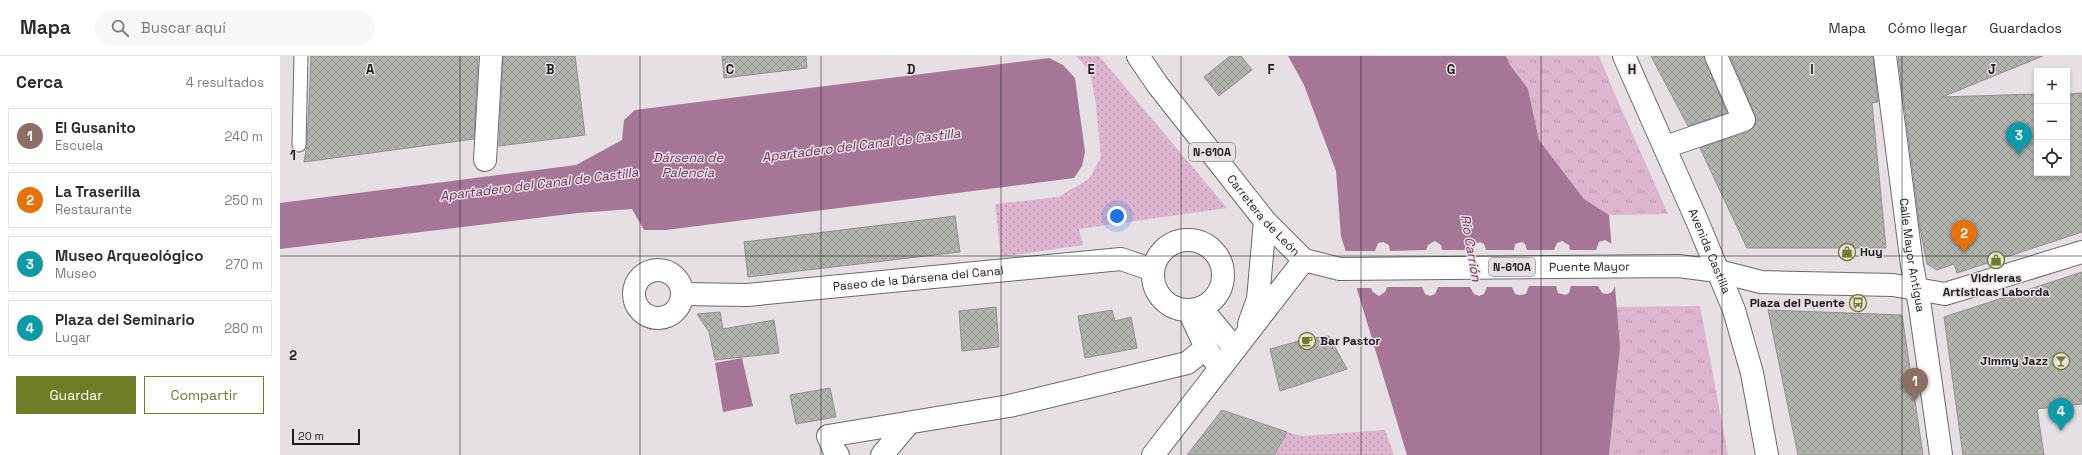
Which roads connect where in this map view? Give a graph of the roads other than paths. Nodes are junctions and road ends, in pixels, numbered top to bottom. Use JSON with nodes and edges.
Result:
{"nodes":[{"id":1,"x":301,"y":56,"type":"edge"},
{"id":2,"x":491,"y":56,"type":"edge"},
{"id":3,"x":1129,"y":56,"type":"edge"},
{"id":4,"x":1138,"y":56,"type":"edge"},
{"id":5,"x":1624,"y":56,"type":"edge"},
{"id":6,"x":1716,"y":56,"type":"edge"},
{"id":7,"x":1885,"y":56,"type":"edge"},
{"id":8,"x":1157,"y":84,"type":"junction"},
{"id":9,"x":299,"y":145,"type":"dead end"},
{"id":10,"x":1665,"y":147,"type":"junction"},
{"id":11,"x":485,"y":160,"type":"dead end"},
{"id":12,"x":1265,"y":221,"type":"junction"},
{"id":13,"x":2082,"y":252,"type":"edge"},
{"id":14,"x":1304,"y":260,"type":"junction"},
{"id":15,"x":1340,"y":269,"type":"joint"},
{"id":16,"x":1153,"y":270,"type":"junction"},
{"id":17,"x":1718,"y":271,"type":"junction"},
{"id":18,"x":1916,"y":290,"type":"junction"},
{"id":19,"x":683,"y":294,"type":"dead end"},
{"id":20,"x":1195,"y":310,"type":"junction"},
{"id":21,"x":1240,"y":341,"type":"junction"},
{"id":22,"x":1206,"y":348,"type":"junction"},
{"id":23,"x":1220,"y":368,"type":"junction"},
{"id":24,"x":908,"y":423,"type":"junction"},
{"id":25,"x":838,"y":455,"type":"edge"},
{"id":26,"x":882,"y":455,"type":"edge"},
{"id":27,"x":1153,"y":455,"type":"edge"},
{"id":28,"x":1767,"y":455,"type":"edge"},
{"id":29,"x":1941,"y":455,"type":"edge"}],
"edges":[{"from":1,"to":9,"type":"lane"},
{"from":2,"to":11,"type":"main road"},
{"from":3,"to":8,"type":"main road","name":"Carretera de León","number":"N-610A"},
{"from":4,"to":8,"type":"main road","name":"Carretera de León","number":"N-610A"},
{"from":5,"to":10,"type":"main road","name":"Avenida Castilla"},
{"from":6,"to":10,"type":"main road"},
{"from":7,"to":18,"type":"main road","name":"Calle Mayor Antigua"},
{"from":8,"to":12,"type":"main road","name":"Carretera de León","number":"N-610A"},
{"from":10,"to":17,"type":"main road","name":"Avenida Castilla"},
{"from":12,"to":14,"type":"main road","name":"Carretera de León","number":"N-610A"},
{"from":12,"to":21,"type":"main road"},
{"from":13,"to":18,"type":"main road"},
{"from":14,"to":15,"type":"main road","name":"Carretera de León","number":"N-610A"},
{"from":14,"to":21,"type":"main road"},
{"from":15,"to":17,"type":"main road","name":"Puente Mayor","number":"N-610A"},
{"from":16,"to":19,"type":"main road","name":"Paseo de la Dársena del Canal"},
{"from":16,"to":20,"type":"main road"},
{"from":16,"to":20,"type":"main road"},
{"from":17,"to":18,"type":"main road"},
{"from":17,"to":28,"type":"main road","name":"Avenida Castilla"},
{"from":18,"to":29,"type":"main road","name":"Calle Mayor Antigua"},
{"from":20,"to":21,"type":"main road"},
{"from":20,"to":22,"type":"main road"},
{"from":21,"to":23,"type":"main road"},
{"from":22,"to":23,"type":"main road"},
{"from":22,"to":24,"type":"main road"},
{"from":23,"to":27,"type":"main road"},
{"from":24,"to":25,"type":"main road"},
{"from":24,"to":26,"type":"main road"}]}
